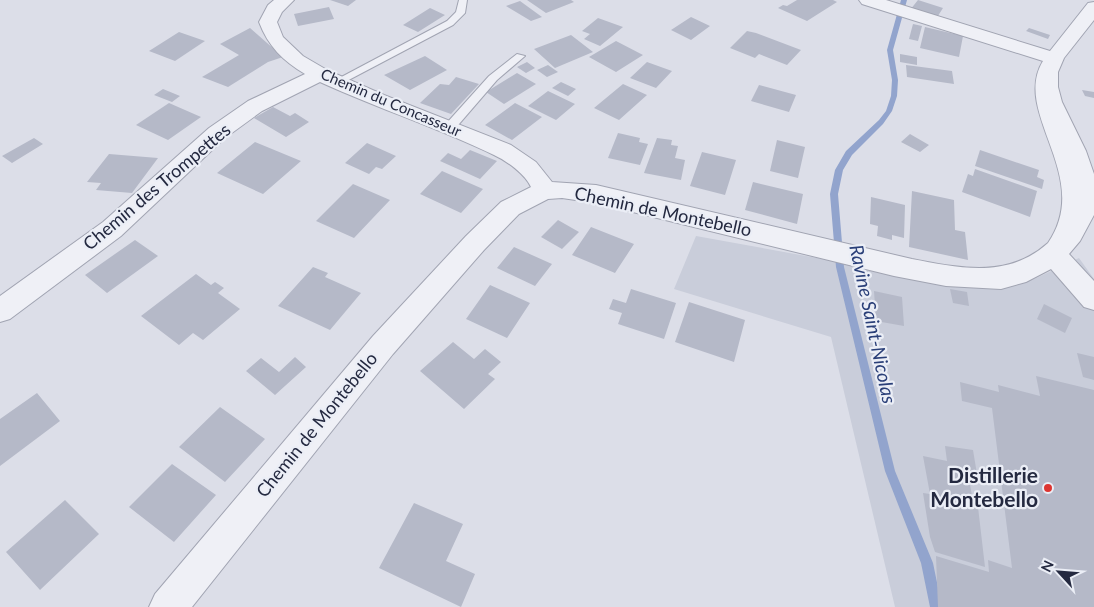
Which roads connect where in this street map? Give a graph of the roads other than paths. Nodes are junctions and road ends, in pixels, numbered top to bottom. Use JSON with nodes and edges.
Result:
{"nodes":[{"id":1,"x":285,"y":0,"type":"edge"},
{"id":2,"x":463,"y":0,"type":"edge"},
{"id":3,"x":868,"y":0,"type":"edge"},
{"id":4,"x":1094,"y":8,"type":"edge"},
{"id":5,"x":520,"y":56,"type":"dead end"},
{"id":6,"x":1055,"y":59,"type":"junction"},
{"id":7,"x":328,"y":78,"type":"junction"},
{"id":8,"x":449,"y":128,"type":"junction"},
{"id":9,"x":544,"y":192,"type":"junction"},
{"id":10,"x":1053,"y":254,"type":"junction"},
{"id":11,"x":1094,"y":299,"type":"edge"},
{"id":12,"x":0,"y":311,"type":"edge"},
{"id":13,"x":168,"y":607,"type":"edge"}],
"edges":[{"from":1,"to":7,"type":"street","name":"Chemin du Concasseur"},
{"from":2,"to":7,"type":"lane","name":"Chemin des Trompettes"},
{"from":3,"to":6,"type":"street"},
{"from":4,"to":6,"type":"street","name":"Chemin de Montebello"},
{"from":5,"to":8,"type":"lane"},
{"from":6,"to":10,"type":"street","name":"Chemin de Montebello"},
{"from":7,"to":8,"type":"street","name":"Chemin du Concasseur"},
{"from":7,"to":12,"type":"street","name":"Chemin des Trompettes"},
{"from":8,"to":9,"type":"street","name":"Chemin du Concasseur"},
{"from":9,"to":10,"type":"street","name":"Chemin de Montebello"},
{"from":9,"to":13,"type":"street","name":"Chemin de Montebello"},
{"from":10,"to":11,"type":"street"}]}
